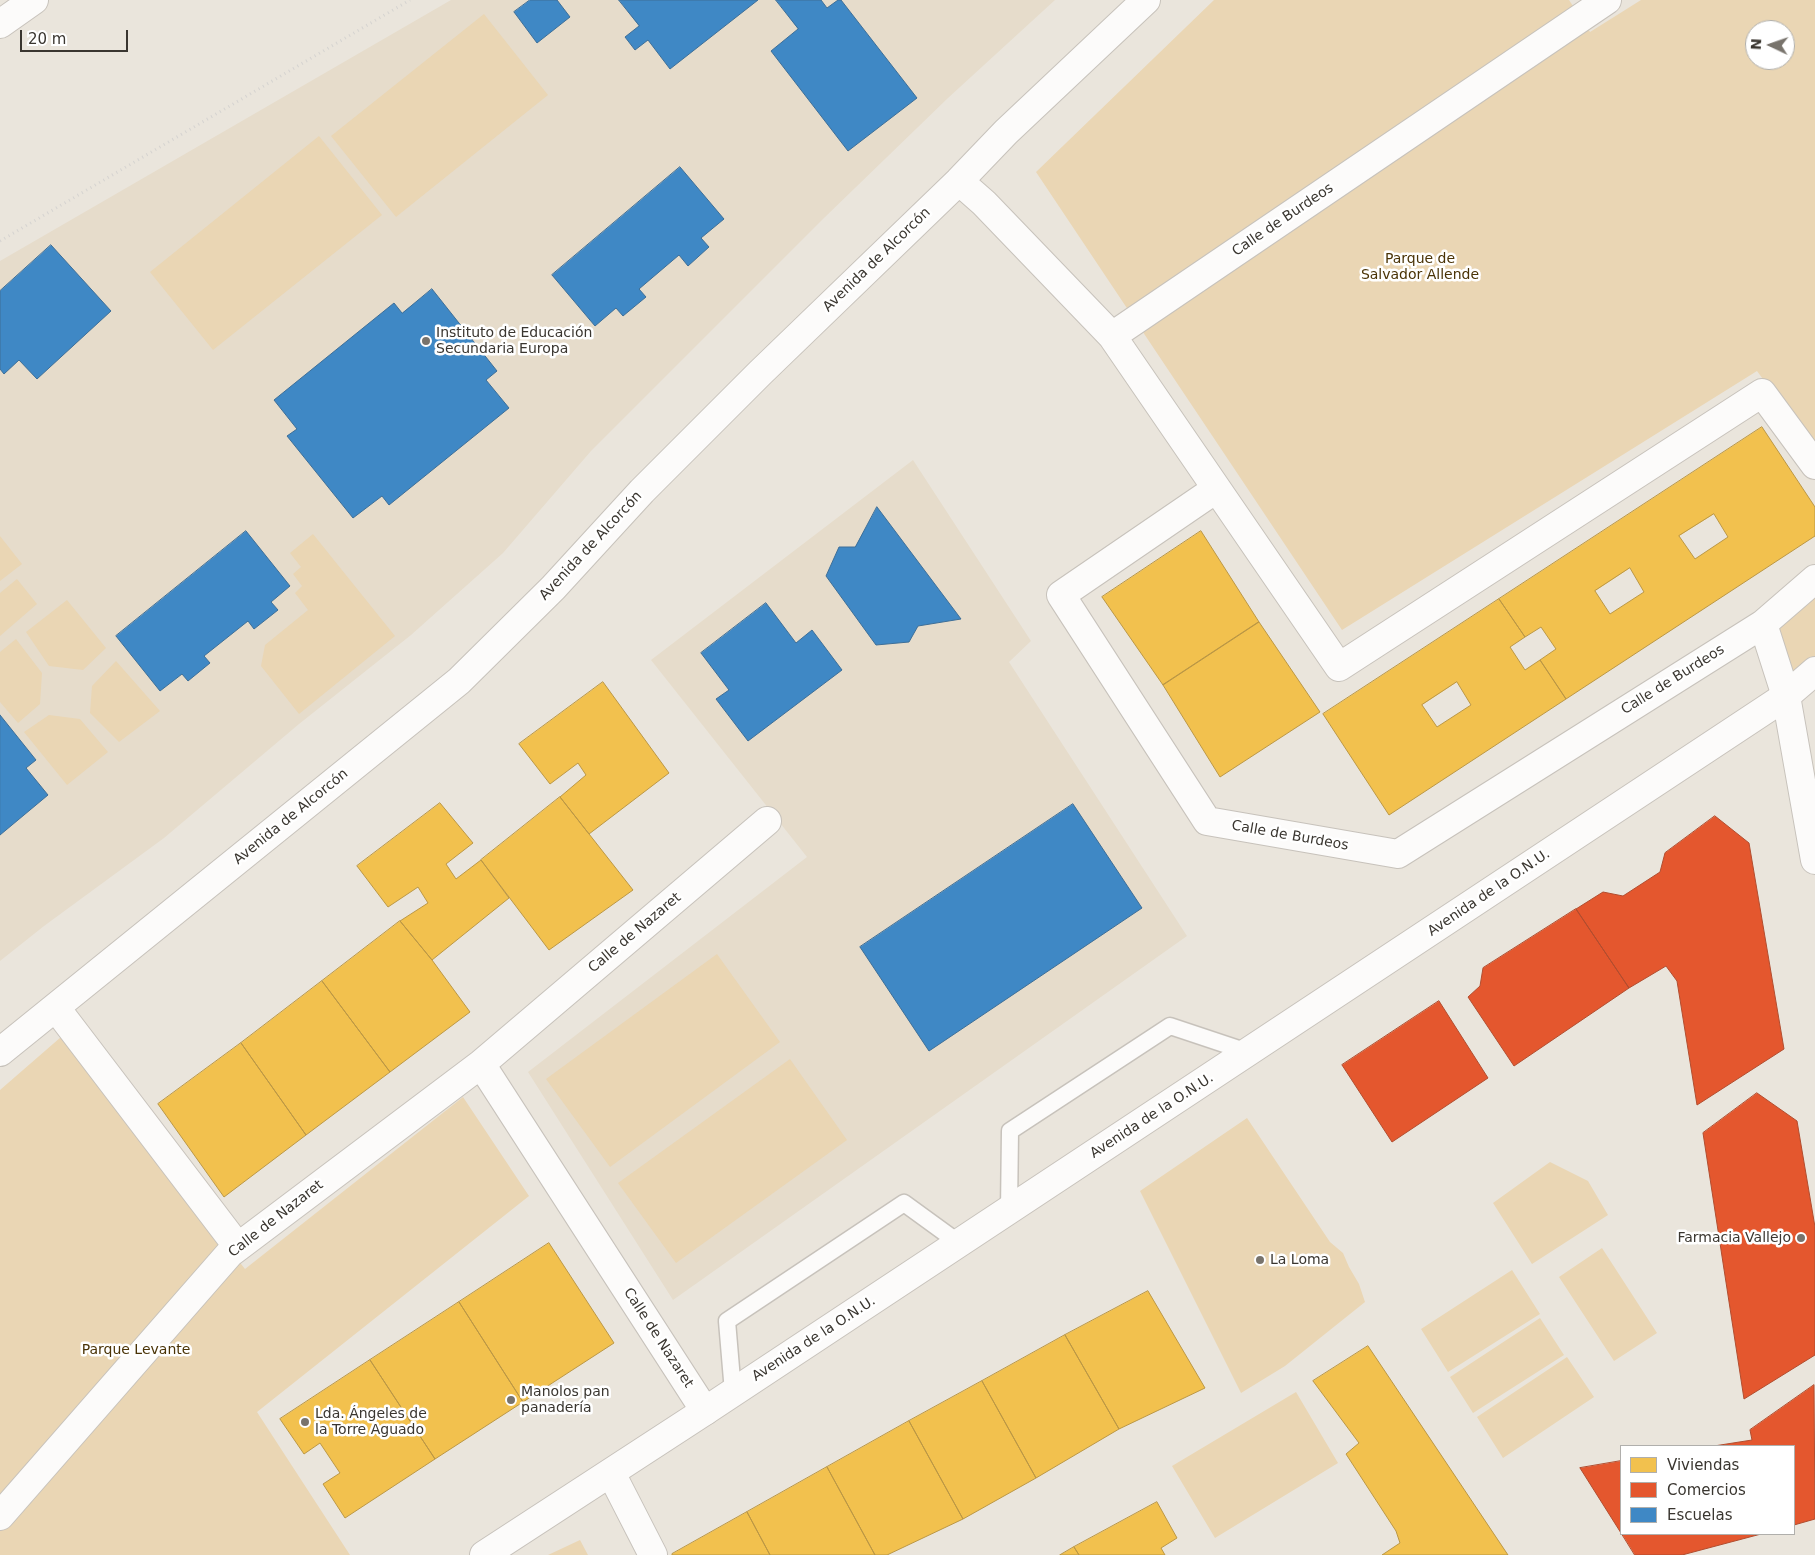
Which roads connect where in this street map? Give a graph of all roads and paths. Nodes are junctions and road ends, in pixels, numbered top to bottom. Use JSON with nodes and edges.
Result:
{"nodes":[{"id":1,"x":34,"y":0,"type":"edge"},
{"id":2,"x":410,"y":0,"type":"edge"},
{"id":3,"x":1146,"y":0,"type":"edge"},
{"id":4,"x":1603,"y":1,"type":"edge"},
{"id":5,"x":0,"y":24,"type":"edge"},
{"id":6,"x":959,"y":181,"type":"junction"},
{"id":7,"x":0,"y":241,"type":"edge"},
{"id":8,"x":1112,"y":336,"type":"junction"},
{"id":9,"x":1815,"y":465,"type":"edge"},
{"id":10,"x":1216,"y":489,"type":"junction"},
{"id":11,"x":1815,"y":579,"type":"edge"},
{"id":12,"x":1763,"y":624,"type":"junction"},
{"id":13,"x":1815,"y":671,"type":"edge"},
{"id":14,"x":1786,"y":696,"type":"junction"},
{"id":15,"x":767,"y":821,"type":"dead end"},
{"id":16,"x":1815,"y":860,"type":"edge"},
{"id":17,"x":56,"y":1008,"type":"junction"},
{"id":18,"x":0,"y":1052,"type":"edge"},
{"id":19,"x":1248,"y":1052,"type":"junction"},
{"id":20,"x":481,"y":1064,"type":"junction"},
{"id":21,"x":1010,"y":1210,"type":"junction"},
{"id":22,"x":959,"y":1243,"type":"junction"},
{"id":23,"x":238,"y":1247,"type":"junction"},
{"id":24,"x":733,"y":1392,"type":"junction"},
{"id":25,"x":705,"y":1411,"type":"junction"},
{"id":26,"x":611,"y":1473,"type":"junction"},
{"id":27,"x":0,"y":1516,"type":"edge"},
{"id":28,"x":484,"y":1555,"type":"edge"},
{"id":29,"x":653,"y":1555,"type":"edge"}],
"edges":[{"from":1,"to":5,"type":"main road"},
{"from":2,"to":7,"type":"path"},
{"from":3,"to":6,"type":"main road","name":"Avenida de Alcorcón"},
{"from":4,"to":8,"type":"main road","name":"Calle de Burdeos"},
{"from":6,"to":8,"type":"main road"},
{"from":6,"to":17,"type":"main road","name":"Avenida de Alcorcón"},
{"from":8,"to":10,"type":"main road"},
{"from":9,"to":10,"type":"main road"},
{"from":10,"to":12,"type":"main road","name":"Calle de Burdeos"},
{"from":11,"to":12,"type":"main road","name":"Calle de Burdeos"},
{"from":12,"to":14,"type":"main road"},
{"from":13,"to":14,"type":"main road","name":"Avenida de la O.N.U."},
{"from":14,"to":16,"type":"main road"},
{"from":14,"to":19,"type":"main road","name":"Avenida de la O.N.U."},
{"from":15,"to":20,"type":"main road","name":"Calle de Nazaret"},
{"from":17,"to":18,"type":"main road","name":"Avenida de Alcorcón"},
{"from":17,"to":23,"type":"main road"},
{"from":19,"to":21,"type":"main road","name":"Avenida de la O.N.U."},
{"from":19,"to":21,"type":"lane"},
{"from":20,"to":23,"type":"main road","name":"Calle de Nazaret"},
{"from":20,"to":25,"type":"main road","name":"Calle de Nazaret"},
{"from":21,"to":22,"type":"main road","name":"Avenida de la O.N.U."},
{"from":22,"to":24,"type":"main road","name":"Avenida de la O.N.U."},
{"from":22,"to":24,"type":"lane"},
{"from":23,"to":27,"type":"main road","name":"Calle de Nazaret"},
{"from":24,"to":25,"type":"main road","name":"Avenida de la O.N.U."},
{"from":25,"to":26,"type":"main road","name":"Avenida de la O.N.U."},
{"from":26,"to":28,"type":"main road","name":"Avenida de la O.N.U."},
{"from":26,"to":29,"type":"main road"}]}
